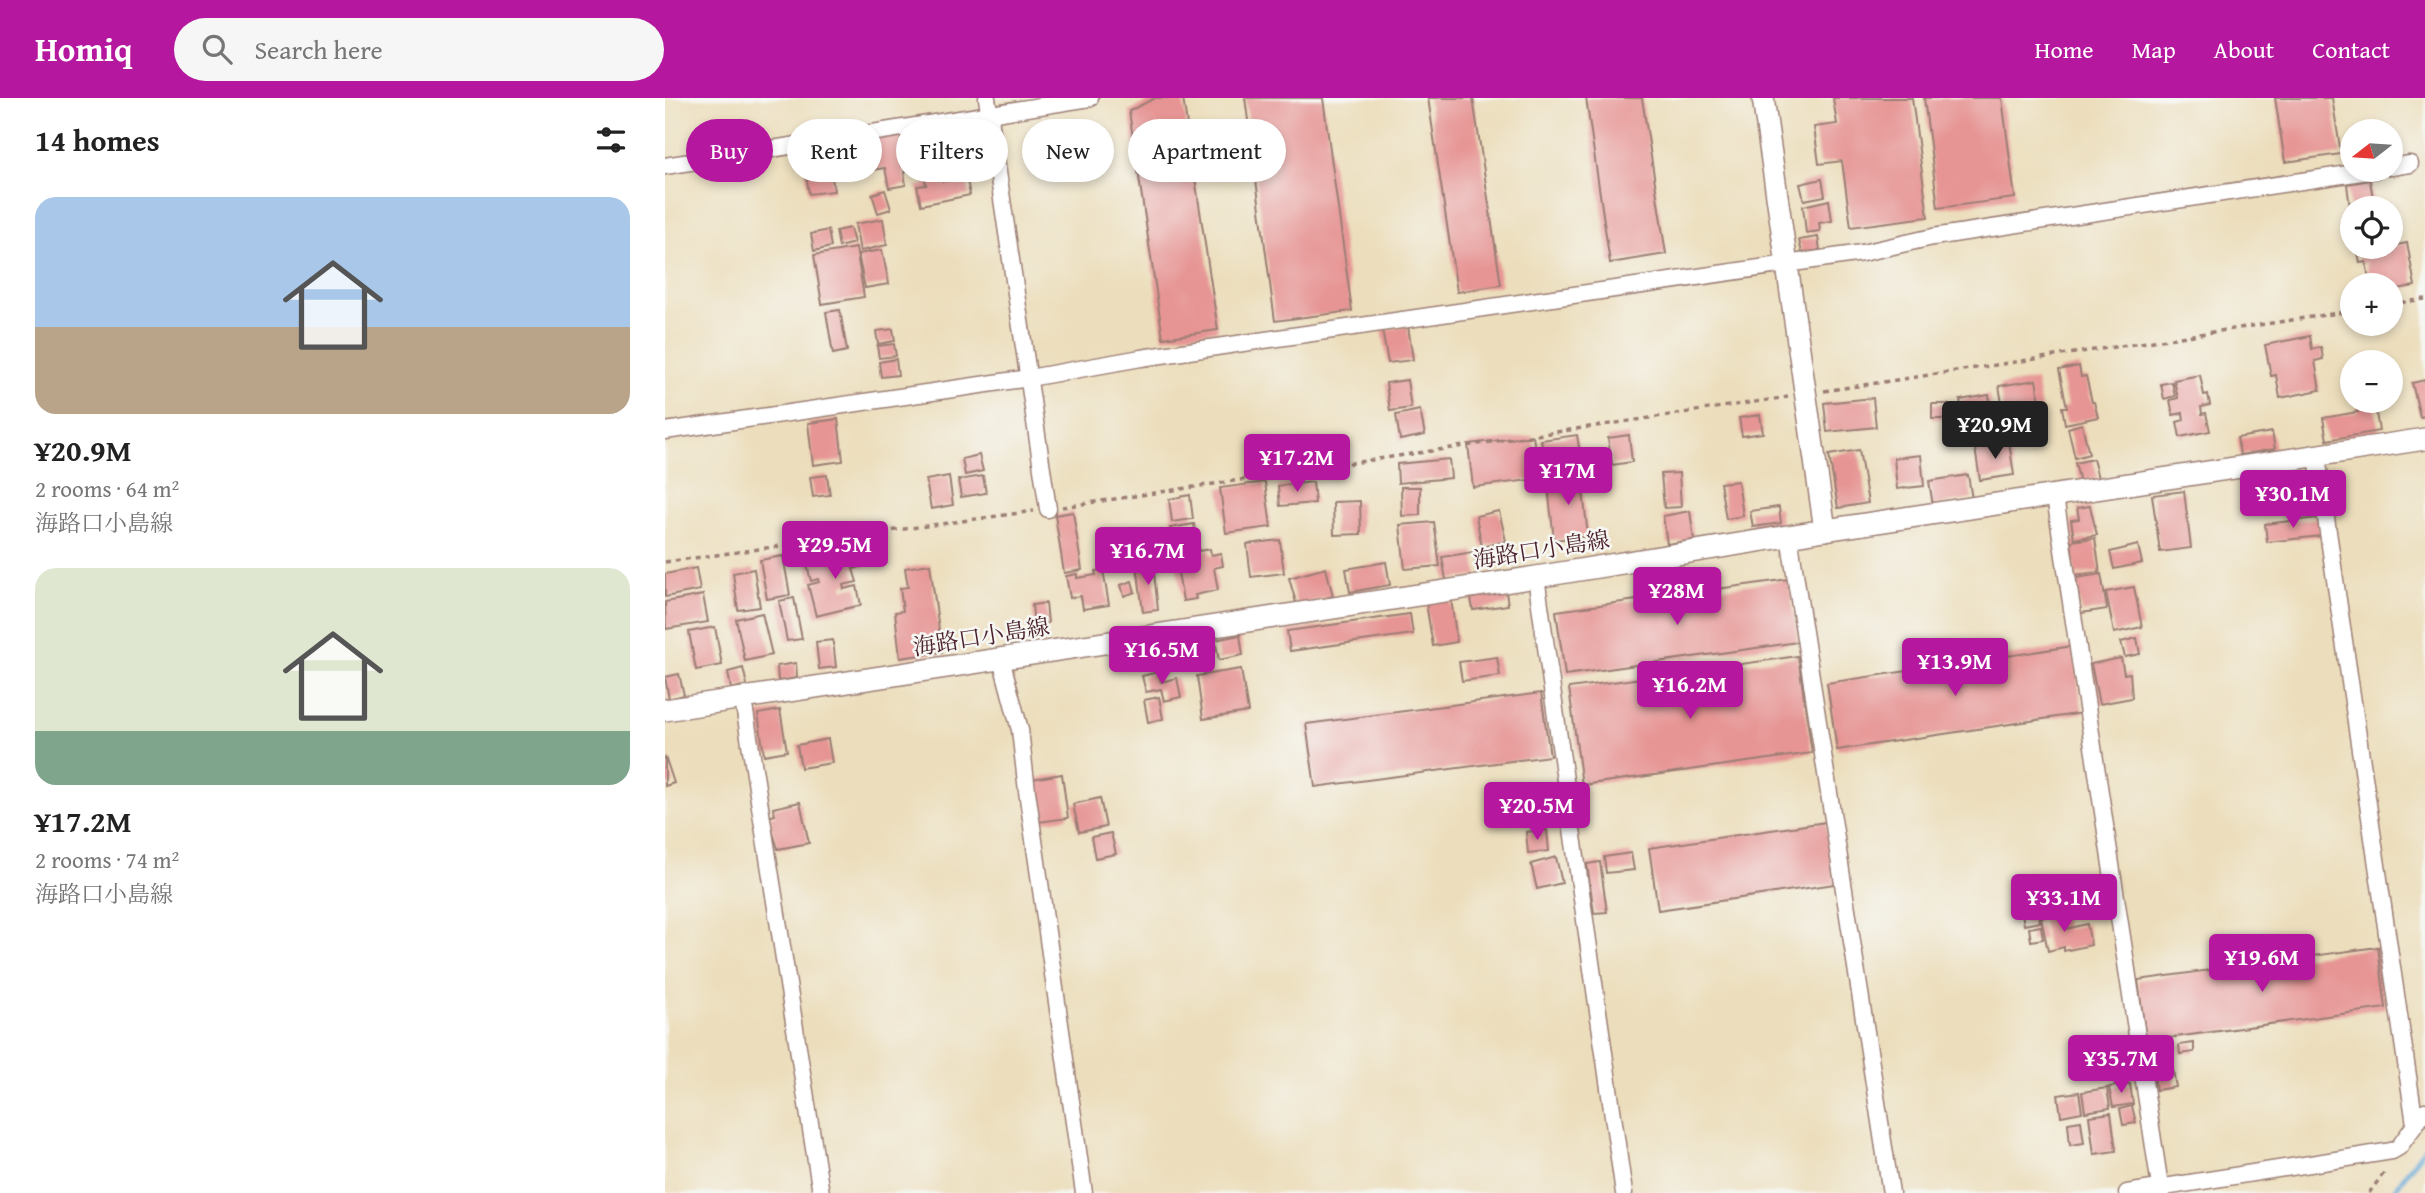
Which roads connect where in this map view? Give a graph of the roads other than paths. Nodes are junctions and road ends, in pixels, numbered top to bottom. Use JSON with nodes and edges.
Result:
{"nodes":[{"id":1,"x":1090,"y":98,"type":"edge"},
{"id":2,"x":1763,"y":98,"type":"edge"},
{"id":3,"x":988,"y":106,"type":"edge"},
{"id":4,"x":2410,"y":164,"type":"dead end"},
{"id":5,"x":2403,"y":165,"type":"edge"},
{"id":6,"x":665,"y":166,"type":"edge"},
{"id":7,"x":2340,"y":175,"type":"edge"},
{"id":8,"x":1786,"y":264,"type":"junction"},
{"id":9,"x":1030,"y":378,"type":"junction"},
{"id":10,"x":665,"y":431,"type":"edge"},
{"id":11,"x":2425,"y":439,"type":"edge"},
{"id":12,"x":2317,"y":457,"type":"junction"},
{"id":13,"x":2055,"y":496,"type":"junction"},
{"id":14,"x":1048,"y":509,"type":"road end"},
{"id":15,"x":1825,"y":530,"type":"junction"},
{"id":16,"x":1789,"y":536,"type":"junction"},
{"id":17,"x":1536,"y":577,"type":"junction"},
{"id":18,"x":1001,"y":659,"type":"junction"},
{"id":19,"x":743,"y":699,"type":"junction"},
{"id":20,"x":665,"y":710,"type":"edge"},
{"id":21,"x":2425,"y":1111,"type":"edge"},
{"id":22,"x":2414,"y":1124,"type":"junction"},
{"id":23,"x":2161,"y":1191,"type":"edge"},
{"id":24,"x":821,"y":1193,"type":"edge"},
{"id":25,"x":1084,"y":1193,"type":"edge"},
{"id":26,"x":1624,"y":1193,"type":"edge"},
{"id":27,"x":1891,"y":1193,"type":"edge"},
{"id":28,"x":2127,"y":1193,"type":"edge"}],
"edges":[{"from":1,"to":3,"type":"street"},
{"from":2,"to":8,"type":"main road"},
{"from":3,"to":6,"type":"street"},
{"from":3,"to":9,"type":"street"},
{"from":4,"to":5,"type":"street"},
{"from":7,"to":8,"type":"street"},
{"from":8,"to":9,"type":"street"},
{"from":8,"to":15,"type":"main road"},
{"from":9,"to":10,"type":"street"},
{"from":9,"to":14,"type":"street"},
{"from":11,"to":12,"type":"main road","name":"海路口小島線"},
{"from":12,"to":13,"type":"main road","name":"海路口小島線"},
{"from":12,"to":22,"type":"street"},
{"from":13,"to":15,"type":"main road","name":"海路口小島線"},
{"from":13,"to":23,"type":"street"},
{"from":15,"to":16,"type":"main road","name":"海路口小島線"},
{"from":16,"to":17,"type":"main road","name":"海路口小島線"},
{"from":16,"to":27,"type":"street"},
{"from":17,"to":18,"type":"main road","name":"海路口小島線"},
{"from":17,"to":26,"type":"street"},
{"from":18,"to":19,"type":"main road","name":"海路口小島線"},
{"from":18,"to":25,"type":"street"},
{"from":19,"to":20,"type":"main road","name":"海路口小島線"},
{"from":19,"to":24,"type":"street"},
{"from":21,"to":22,"type":"street"},
{"from":22,"to":23,"type":"street"},
{"from":23,"to":28,"type":"street"}]}
